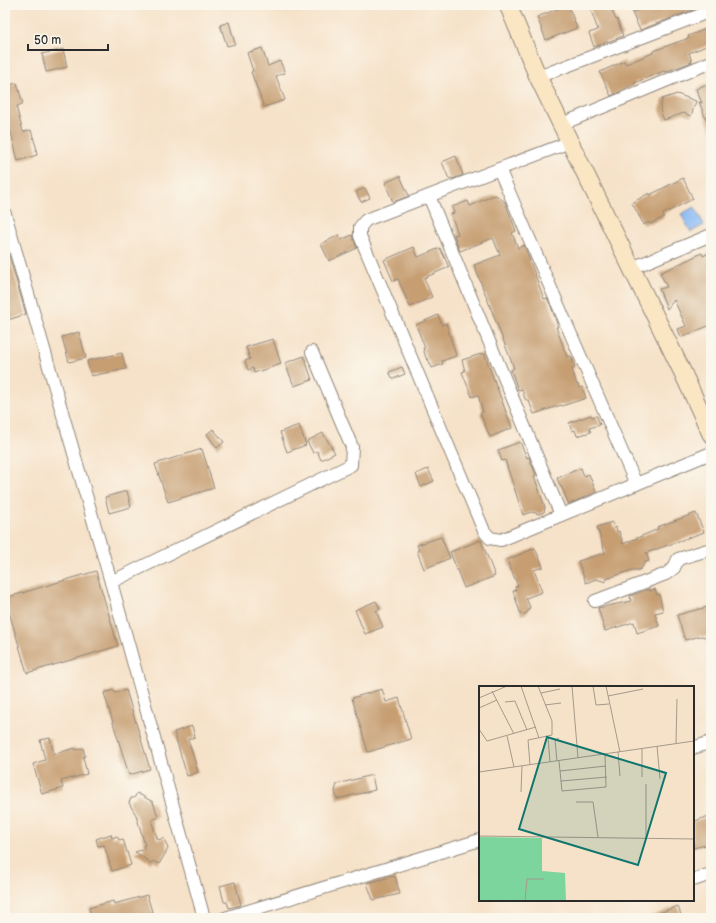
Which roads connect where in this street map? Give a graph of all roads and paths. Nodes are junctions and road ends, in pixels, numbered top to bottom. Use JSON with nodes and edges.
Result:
{"nodes":[{"id":1,"x":508,"y":5,"type":"edge"},
{"id":2,"x":711,"y":11,"type":"edge"},
{"id":3,"x":711,"y":62,"type":"edge"},
{"id":4,"x":538,"y":77,"type":"junction"},
{"id":5,"x":562,"y":124,"type":"junction"},
{"id":6,"x":570,"y":142,"type":"junction"},
{"id":7,"x":499,"y":169,"type":"junction"},
{"id":8,"x":429,"y":196,"type":"junction"},
{"id":9,"x":5,"y":214,"type":"edge"},
{"id":10,"x":711,"y":235,"type":"edge"},
{"id":11,"x":632,"y":268,"type":"junction"},
{"id":12,"x":312,"y":352,"type":"dead end"},
{"id":13,"x":711,"y":434,"type":"edge"},
{"id":14,"x":711,"y":453,"type":"edge"},
{"id":15,"x":636,"y":484,"type":"junction"},
{"id":16,"x":561,"y":515,"type":"junction"},
{"id":17,"x":711,"y":548,"type":"edge"},
{"id":18,"x":111,"y":582,"type":"junction"},
{"id":19,"x":595,"y":601,"type":"dead end"},
{"id":20,"x":711,"y":742,"type":"edge"},
{"id":21,"x":694,"y":748,"type":"edge"},
{"id":22,"x":479,"y":840,"type":"edge"},
{"id":23,"x":711,"y":874,"type":"edge"},
{"id":24,"x":694,"y":880,"type":"edge"},
{"id":25,"x":204,"y":918,"type":"edge"},
{"id":26,"x":225,"y":918,"type":"edge"}],
"edges":[{"from":1,"to":4,"type":"street"},
{"from":2,"to":4,"type":"street"},
{"from":3,"to":5,"type":"street"},
{"from":4,"to":5,"type":"street"},
{"from":5,"to":6,"type":"street"},
{"from":6,"to":7,"type":"street"},
{"from":6,"to":11,"type":"street"},
{"from":7,"to":8,"type":"street"},
{"from":7,"to":15,"type":"street"},
{"from":8,"to":16,"type":"street"},
{"from":8,"to":16,"type":"street"},
{"from":9,"to":18,"type":"street"},
{"from":10,"to":11,"type":"street"},
{"from":11,"to":13,"type":"street"},
{"from":12,"to":18,"type":"street"},
{"from":14,"to":15,"type":"street"},
{"from":15,"to":16,"type":"street"},
{"from":17,"to":19,"type":"street"},
{"from":18,"to":25,"type":"street"},
{"from":20,"to":21,"type":"street"},
{"from":22,"to":26,"type":"street"},
{"from":23,"to":24,"type":"street"}]}
